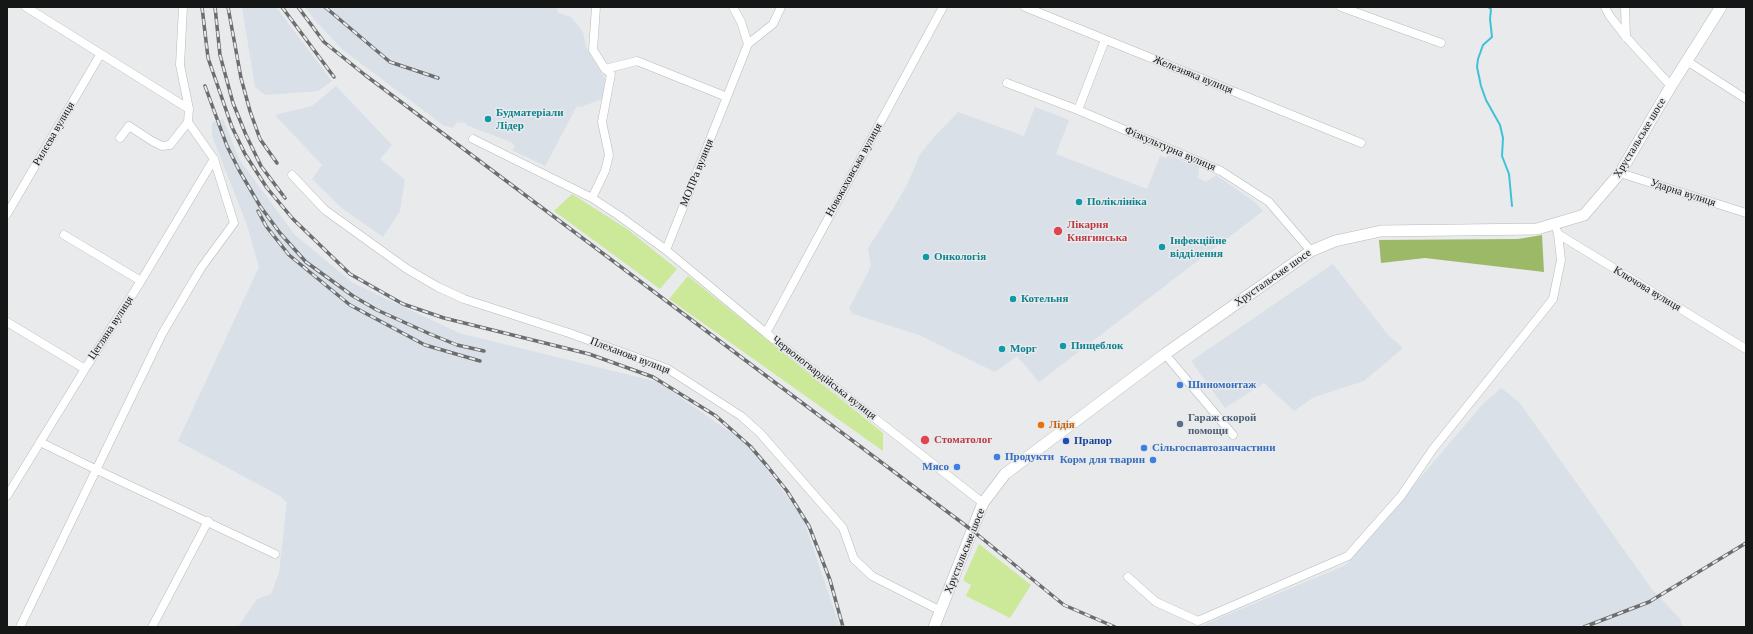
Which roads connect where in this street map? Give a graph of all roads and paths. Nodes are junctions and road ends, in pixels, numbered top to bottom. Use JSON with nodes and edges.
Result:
{"nodes":[{"id":1,"x":26,"y":7,"type":"edge"},
{"id":2,"x":183,"y":7,"type":"edge"},
{"id":3,"x":596,"y":7,"type":"edge"},
{"id":4,"x":733,"y":7,"type":"edge"},
{"id":5,"x":781,"y":7,"type":"edge"},
{"id":6,"x":943,"y":7,"type":"edge"},
{"id":7,"x":1026,"y":7,"type":"edge"},
{"id":8,"x":1341,"y":7,"type":"edge"},
{"id":9,"x":1605,"y":7,"type":"edge"},
{"id":10,"x":1625,"y":7,"type":"edge"},
{"id":11,"x":1721,"y":7,"type":"edge"},
{"id":12,"x":1626,"y":37,"type":"junction"},
{"id":13,"x":1105,"y":40,"type":"junction"},
{"id":14,"x":1441,"y":42,"type":"dead end"},
{"id":15,"x":748,"y":44,"type":"junction"},
{"id":16,"x":100,"y":55,"type":"junction"},
{"id":17,"x":1687,"y":61,"type":"junction"},
{"id":18,"x":605,"y":69,"type":"junction"},
{"id":19,"x":1007,"y":83,"type":"dead end"},
{"id":20,"x":1671,"y":86,"type":"junction"},
{"id":21,"x":727,"y":96,"type":"junction"},
{"id":22,"x":1746,"y":99,"type":"edge"},
{"id":23,"x":188,"y":109,"type":"junction"},
{"id":24,"x":1078,"y":110,"type":"junction"},
{"id":25,"x":188,"y":122,"type":"junction"},
{"id":26,"x":120,"y":138,"type":"dead end"},
{"id":27,"x":473,"y":139,"type":"dead end"},
{"id":28,"x":1361,"y":143,"type":"dead end"},
{"id":29,"x":214,"y":159,"type":"junction"},
{"id":30,"x":1620,"y":173,"type":"junction"},
{"id":31,"x":292,"y":175,"type":"dead end"},
{"id":32,"x":592,"y":198,"type":"junction"},
{"id":33,"x":1746,"y":213,"type":"edge"},
{"id":34,"x":7,"y":214,"type":"edge"},
{"id":35,"x":1556,"y":229,"type":"junction"},
{"id":36,"x":64,"y":235,"type":"dead end"},
{"id":37,"x":666,"y":250,"type":"junction"},
{"id":38,"x":1311,"y":251,"type":"junction"},
{"id":39,"x":142,"y":281,"type":"junction"},
{"id":40,"x":7,"y":322,"type":"edge"},
{"id":41,"x":766,"y":333,"type":"junction"},
{"id":42,"x":1746,"y":349,"type":"edge"},
{"id":43,"x":1164,"y":354,"type":"junction"},
{"id":44,"x":85,"y":369,"type":"junction"},
{"id":45,"x":1233,"y":435,"type":"dead end"},
{"id":46,"x":40,"y":442,"type":"junction"},
{"id":47,"x":97,"y":470,"type":"junction"},
{"id":48,"x":7,"y":496,"type":"edge"},
{"id":49,"x":984,"y":503,"type":"junction"},
{"id":50,"x":208,"y":521,"type":"junction"},
{"id":51,"x":275,"y":554,"type":"dead end"},
{"id":52,"x":1128,"y":577,"type":"dead end"},
{"id":53,"x":941,"y":611,"type":"junction"},
{"id":54,"x":20,"y":627,"type":"edge"},
{"id":55,"x":152,"y":627,"type":"edge"},
{"id":56,"x":934,"y":627,"type":"edge"}],
"edges":[{"from":1,"to":16,"type":"street"},
{"from":2,"to":23,"type":"street"},
{"from":3,"to":18,"type":"street"},
{"from":4,"to":15,"type":"street"},
{"from":5,"to":15,"type":"street","name":"МОПРа вулиця"},
{"from":6,"to":41,"type":"street","name":"Новокаховська вулиця"},
{"from":7,"to":13,"type":"street","name":"Железняка вулиця"},
{"from":8,"to":14,"type":"street"},
{"from":9,"to":12,"type":"street"},
{"from":10,"to":12,"type":"street"},
{"from":11,"to":17,"type":"street","name":"Хрустальське шосе"},
{"from":12,"to":20,"type":"street"},
{"from":13,"to":24,"type":"street"},
{"from":13,"to":28,"type":"street","name":"Железняка вулиця"},
{"from":15,"to":21,"type":"street","name":"МОПРа вулиця"},
{"from":16,"to":23,"type":"street"},
{"from":16,"to":34,"type":"street","name":"Рилєєва вулиця"},
{"from":17,"to":20,"type":"street","name":"Хрустальське шосе"},
{"from":17,"to":22,"type":"street"},
{"from":18,"to":21,"type":"street"},
{"from":18,"to":32,"type":"street"},
{"from":19,"to":24,"type":"street","name":"Фізкультурна вулиця"},
{"from":20,"to":30,"type":"street","name":"Хрустальське шосе"},
{"from":21,"to":37,"type":"street","name":"МОПРа вулиця"},
{"from":23,"to":25,"type":"street"},
{"from":24,"to":38,"type":"street","name":"Фізкультурна вулиця"},
{"from":25,"to":26,"type":"street"},
{"from":25,"to":29,"type":"street"},
{"from":27,"to":32,"type":"street","name":"Червоногвардійська вулиця"},
{"from":29,"to":39,"type":"street","name":"Цегляна вулиця"},
{"from":29,"to":47,"type":"street"},
{"from":30,"to":33,"type":"street","name":"Ударна вулиця"},
{"from":30,"to":35,"type":"street","name":"Хрустальське шосе"},
{"from":31,"to":53,"type":"street","name":"Плеханова вулиця"},
{"from":32,"to":37,"type":"street","name":"Червоногвардійська вулиця"},
{"from":35,"to":38,"type":"street","name":"Хрустальське шосе"},
{"from":35,"to":42,"type":"street","name":"Ключова вулиця"},
{"from":35,"to":52,"type":"street"},
{"from":36,"to":39,"type":"street"},
{"from":37,"to":41,"type":"street","name":"Червоногвардійська вулиця"},
{"from":38,"to":43,"type":"street","name":"Хрустальське шосе"},
{"from":39,"to":44,"type":"street","name":"Цегляна вулиця"},
{"from":40,"to":44,"type":"street"},
{"from":41,"to":49,"type":"street","name":"Червоногвардійська вулиця"},
{"from":43,"to":45,"type":"street"},
{"from":43,"to":49,"type":"street","name":"Хрустальське шосе"},
{"from":44,"to":46,"type":"street","name":"Цегляна вулиця"},
{"from":46,"to":47,"type":"street"},
{"from":46,"to":48,"type":"street","name":"Цегляна вулиця"},
{"from":47,"to":50,"type":"street"},
{"from":47,"to":54,"type":"street"},
{"from":49,"to":53,"type":"street","name":"Хрустальське шосе"},
{"from":50,"to":51,"type":"street"},
{"from":50,"to":55,"type":"street"},
{"from":53,"to":56,"type":"street","name":"Хрустальське шосе"}]}
